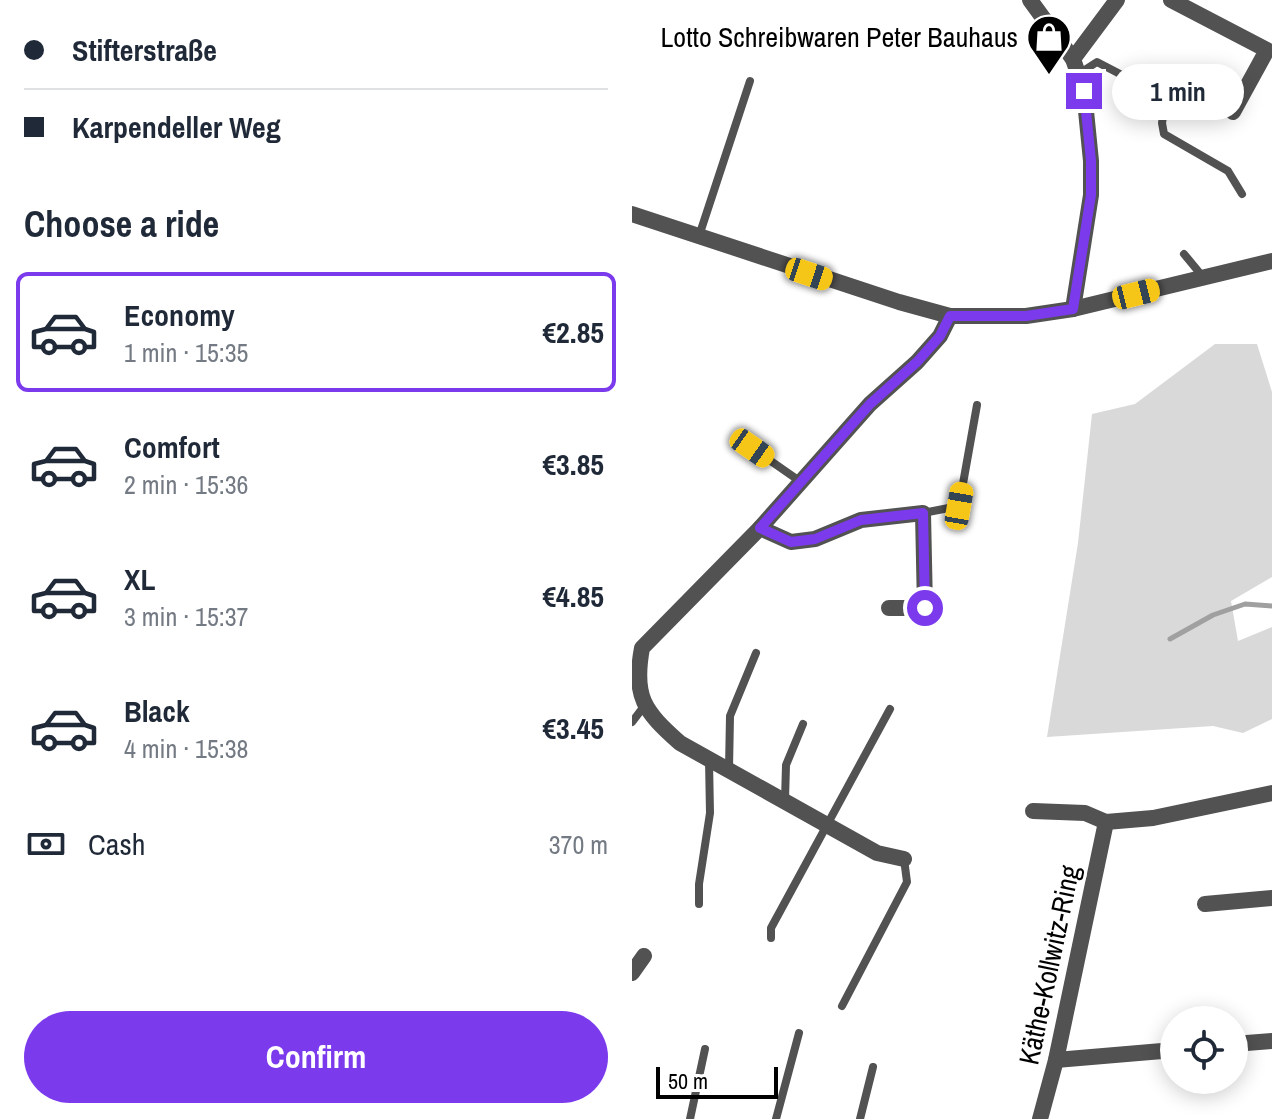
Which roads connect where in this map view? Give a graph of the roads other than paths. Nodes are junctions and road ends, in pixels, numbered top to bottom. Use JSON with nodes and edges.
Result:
{"nodes":[{"id":1,"x":1030,"y":0,"type":"edge"},
{"id":2,"x":1117,"y":0,"type":"edge"},
{"id":3,"x":1171,"y":0,"type":"edge"},
{"id":4,"x":1269,"y":45,"type":"edge"},
{"id":5,"x":1076,"y":66,"type":"junction"},
{"id":6,"x":750,"y":81,"type":"dead end"},
{"id":7,"x":1233,"y":112,"type":"dead end"},
{"id":8,"x":1242,"y":194,"type":"dead end"},
{"id":9,"x":632,"y":214,"type":"edge"},
{"id":10,"x":699,"y":237,"type":"junction"},
{"id":11,"x":1184,"y":254,"type":"dead end"},
{"id":12,"x":1272,"y":261,"type":"edge"},
{"id":13,"x":1203,"y":277,"type":"junction"},
{"id":14,"x":1073,"y":309,"type":"junction"},
{"id":15,"x":950,"y":316,"type":"junction"},
{"id":16,"x":977,"y":405,"type":"dead end"},
{"id":17,"x":752,"y":448,"type":"dead end"},
{"id":18,"x":802,"y":483,"type":"junction"},
{"id":19,"x":923,"y":513,"type":"junction"},
{"id":20,"x":760,"y":528,"type":"junction"},
{"id":21,"x":889,"y":608,"type":"dead end"},
{"id":22,"x":756,"y":653,"type":"dead end"},
{"id":23,"x":646,"y":705,"type":"junction"},
{"id":24,"x":890,"y":709,"type":"dead end"},
{"id":25,"x":632,"y":722,"type":"edge"},
{"id":26,"x":803,"y":724,"type":"dead end"},
{"id":27,"x":709,"y":759,"type":"junction"},
{"id":28,"x":729,"y":770,"type":"junction"},
{"id":29,"x":1271,"y":797,"type":"edge"},
{"id":30,"x":785,"y":801,"type":"junction"},
{"id":31,"x":1033,"y":811,"type":"dead end"},
{"id":32,"x":1106,"y":822,"type":"junction"},
{"id":33,"x":828,"y":826,"type":"junction"},
{"id":34,"x":904,"y":859,"type":"joint"},
{"id":35,"x":1272,"y":898,"type":"edge"},
{"id":36,"x":699,"y":904,"type":"dead end"},
{"id":37,"x":1205,"y":904,"type":"dead end"},
{"id":38,"x":771,"y":938,"type":"dead end"},
{"id":39,"x":644,"y":956,"type":"dead end"},
{"id":40,"x":632,"y":973,"type":"edge"},
{"id":41,"x":842,"y":1006,"type":"dead end"},
{"id":42,"x":799,"y":1033,"type":"dead end"},
{"id":43,"x":1272,"y":1041,"type":"edge"},
{"id":44,"x":1248,"y":1043,"type":"edge"},
{"id":45,"x":705,"y":1049,"type":"dead end"},
{"id":46,"x":1160,"y":1051,"type":"edge"},
{"id":47,"x":1056,"y":1060,"type":"junction"},
{"id":48,"x":873,"y":1067,"type":"dead end"},
{"id":49,"x":690,"y":1119,"type":"edge"},
{"id":50,"x":776,"y":1119,"type":"edge"},
{"id":51,"x":860,"y":1119,"type":"edge"},
{"id":52,"x":1040,"y":1119,"type":"edge"}],
"edges":[{"from":1,"to":5,"type":"street"},
{"from":2,"to":5,"type":"street"},
{"from":3,"to":4,"type":"street"},
{"from":4,"to":7,"type":"street"},
{"from":5,"to":8,"type":"lane"},
{"from":5,"to":14,"type":"street"},
{"from":6,"to":10,"type":"lane"},
{"from":9,"to":10,"type":"street"},
{"from":10,"to":15,"type":"street"},
{"from":11,"to":13,"type":"lane"},
{"from":12,"to":13,"type":"street"},
{"from":13,"to":14,"type":"street"},
{"from":14,"to":15,"type":"street"},
{"from":15,"to":18,"type":"street"},
{"from":16,"to":19,"type":"lane"},
{"from":17,"to":18,"type":"lane"},
{"from":18,"to":20,"type":"street"},
{"from":19,"to":20,"type":"street"},
{"from":19,"to":21,"type":"street"},
{"from":20,"to":23,"type":"street"},
{"from":22,"to":28,"type":"lane"},
{"from":23,"to":25,"type":"lane"},
{"from":23,"to":27,"type":"street"},
{"from":24,"to":33,"type":"lane"},
{"from":26,"to":30,"type":"lane"},
{"from":27,"to":28,"type":"street"},
{"from":27,"to":36,"type":"lane"},
{"from":28,"to":30,"type":"street"},
{"from":29,"to":32,"type":"street"},
{"from":30,"to":33,"type":"street"},
{"from":31,"to":32,"type":"street"},
{"from":32,"to":47,"type":"street","name":"Käthe-Kollwitz-Ring"},
{"from":33,"to":34,"type":"street"},
{"from":33,"to":38,"type":"lane"},
{"from":34,"to":41,"type":"lane"},
{"from":35,"to":37,"type":"street"},
{"from":39,"to":40,"type":"street"},
{"from":42,"to":50,"type":"lane"},
{"from":43,"to":44,"type":"street"},
{"from":45,"to":49,"type":"lane"},
{"from":46,"to":47,"type":"street"},
{"from":47,"to":52,"type":"street","name":"Käthe-Kollwitz-Ring"},
{"from":48,"to":51,"type":"lane"}]}
